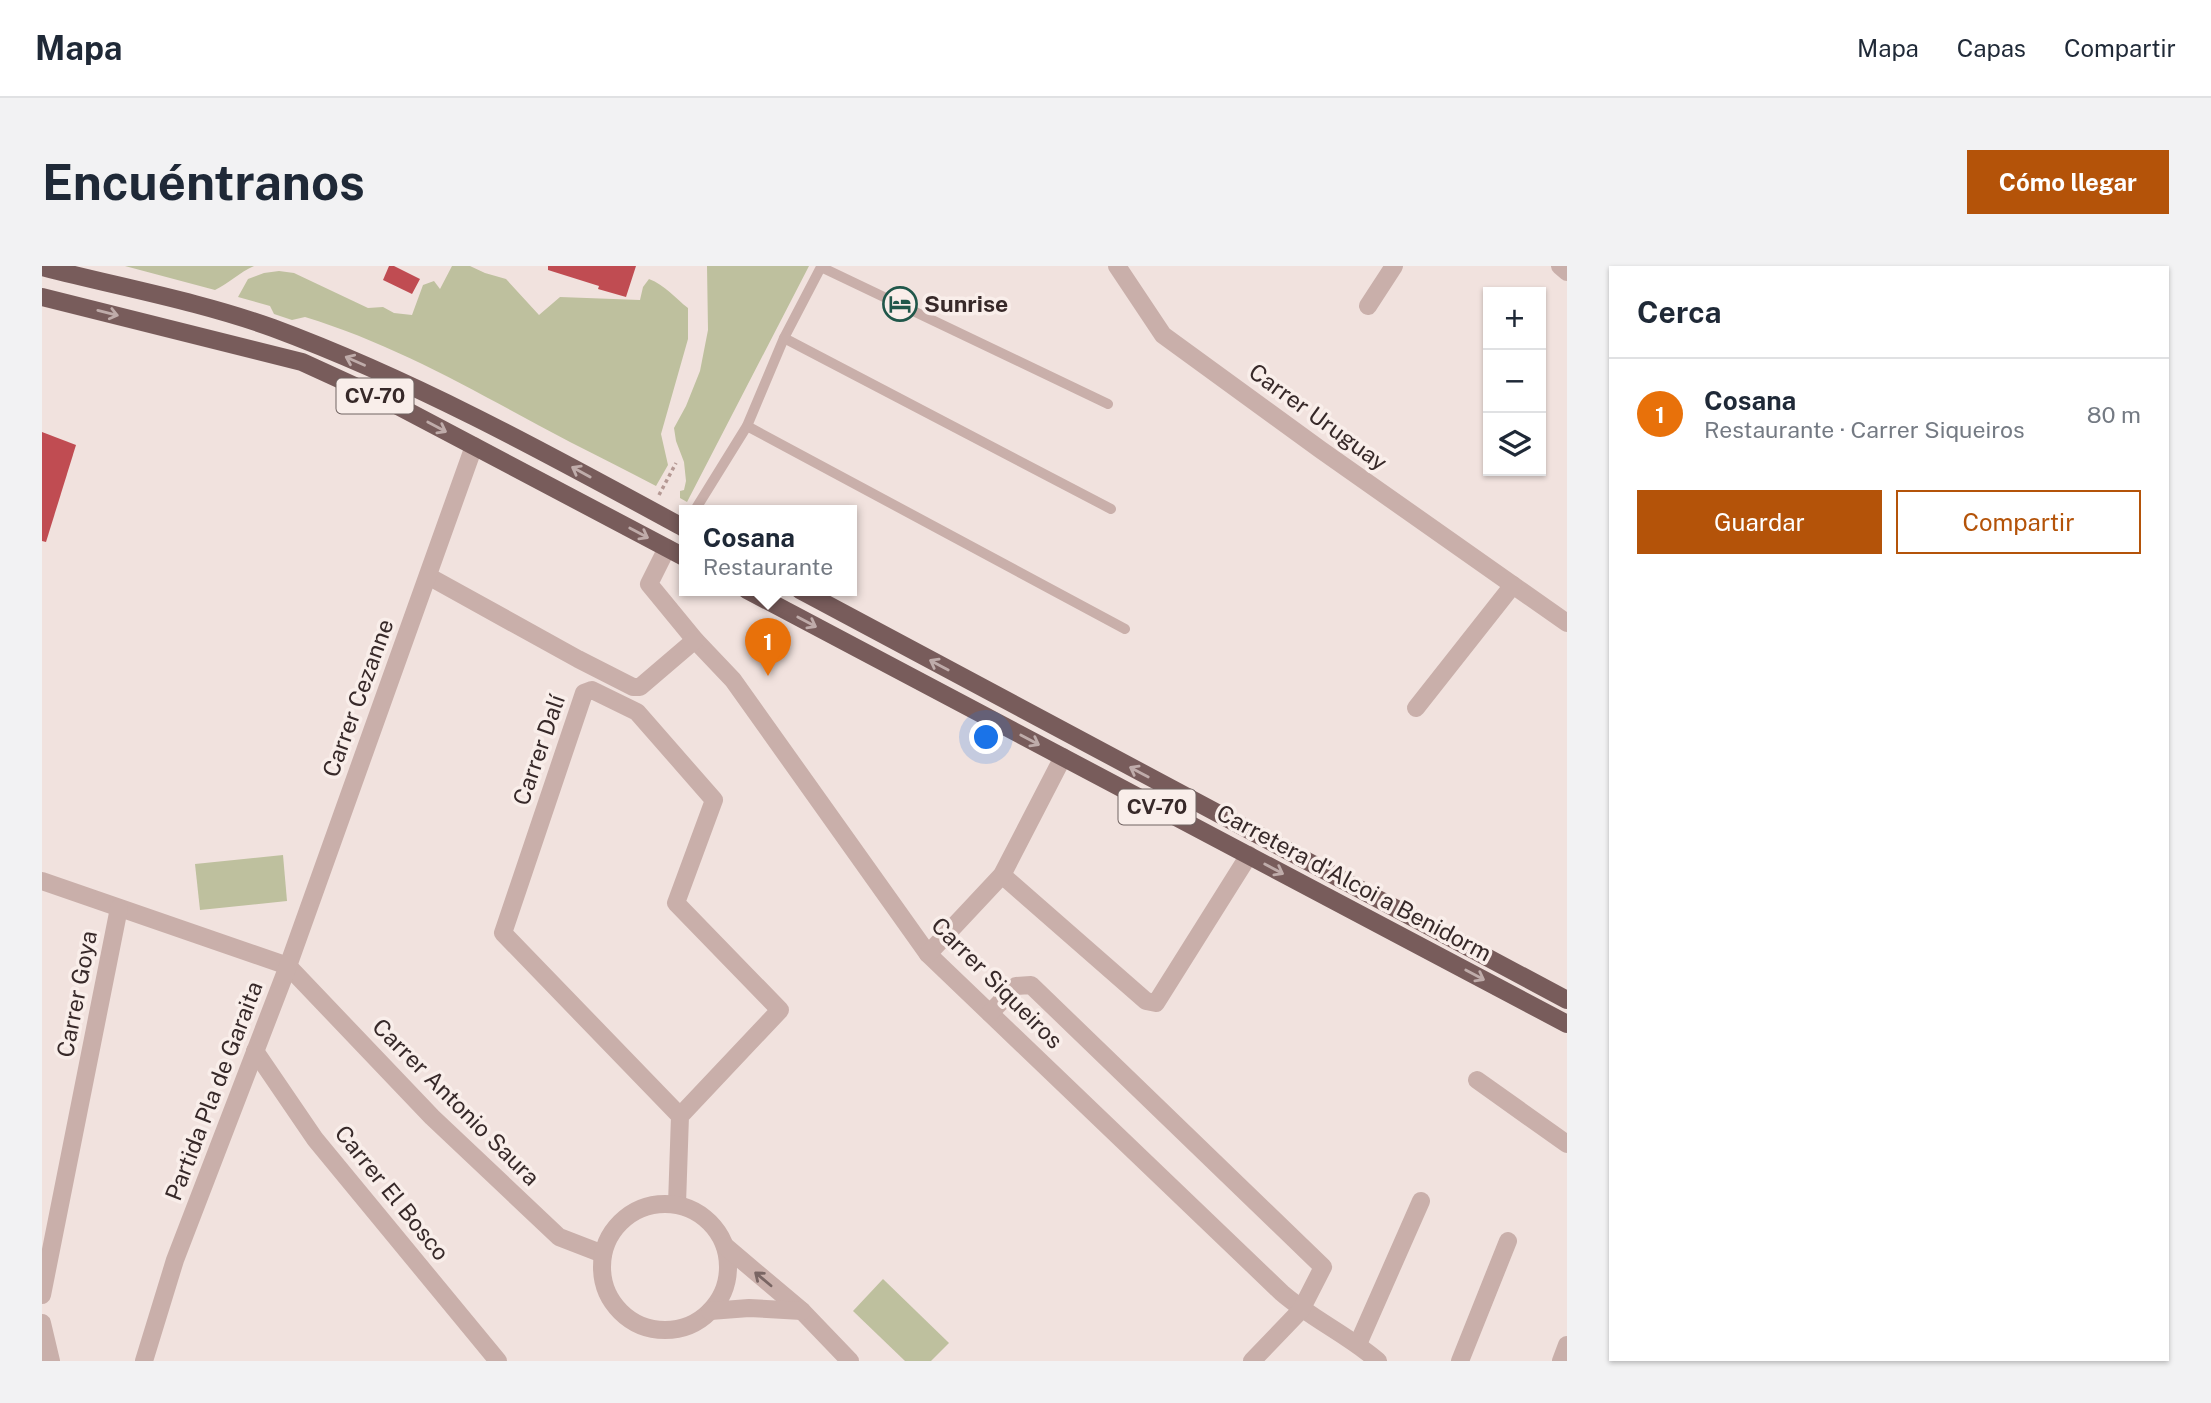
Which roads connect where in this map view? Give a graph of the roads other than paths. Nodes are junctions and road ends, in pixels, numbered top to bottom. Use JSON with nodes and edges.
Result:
{"nodes":[{"id":1,"x":1117,"y":266,"type":"edge"},
{"id":2,"x":1394,"y":266,"type":"edge"},
{"id":3,"x":1560,"y":266,"type":"edge"},
{"id":4,"x":42,"y":267,"type":"edge"},
{"id":5,"x":1567,"y":272,"type":"edge"},
{"id":6,"x":42,"y":296,"type":"edge"},
{"id":7,"x":1368,"y":306,"type":"dead end"},
{"id":8,"x":784,"y":338,"type":"junction"},
{"id":9,"x":1108,"y":404,"type":"dead end"},
{"id":10,"x":747,"y":426,"type":"junction"},
{"id":11,"x":474,"y":446,"type":"junction"},
{"id":12,"x":698,"y":505,"type":"edge"},
{"id":13,"x":1111,"y":509,"type":"dead end"},
{"id":14,"x":679,"y":525,"type":"edge"},
{"id":15,"x":667,"y":548,"type":"junction"},
{"id":16,"x":679,"y":554,"type":"edge"},
{"id":17,"x":428,"y":576,"type":"junction"},
{"id":18,"x":1513,"y":585,"type":"junction"},
{"id":19,"x":758,"y":596,"type":"edge"},
{"id":20,"x":811,"y":596,"type":"edge"},
{"id":21,"x":1567,"y":623,"type":"edge"},
{"id":22,"x":1125,"y":629,"type":"dead end"},
{"id":23,"x":695,"y":640,"type":"junction"},
{"id":24,"x":1416,"y":708,"type":"dead end"},
{"id":25,"x":1063,"y":757,"type":"junction"},
{"id":26,"x":1249,"y":855,"type":"junction"},
{"id":27,"x":1002,"y":874,"type":"junction"},
{"id":28,"x":42,"y":881,"type":"edge"},
{"id":29,"x":120,"y":908,"type":"junction"},
{"id":30,"x":928,"y":954,"type":"junction"},
{"id":31,"x":288,"y":966,"type":"junction"},
{"id":32,"x":1567,"y":1000,"type":"edge"},
{"id":33,"x":989,"y":1013,"type":"junction"},
{"id":34,"x":1567,"y":1024,"type":"edge"},
{"id":35,"x":256,"y":1051,"type":"junction"},
{"id":36,"x":1477,"y":1080,"type":"dead end"},
{"id":37,"x":680,"y":1116,"type":"junction"},
{"id":38,"x":1567,"y":1144,"type":"edge"},
{"id":39,"x":1421,"y":1200,"type":"dead end"},
{"id":40,"x":677,"y":1204,"type":"junction"},
{"id":41,"x":1508,"y":1241,"type":"dead end"},
{"id":42,"x":725,"y":1247,"type":"junction"},
{"id":43,"x":603,"y":1254,"type":"junction"},
{"id":44,"x":42,"y":1295,"type":"edge"},
{"id":45,"x":1301,"y":1310,"type":"junction"},
{"id":46,"x":710,"y":1311,"type":"junction"},
{"id":47,"x":802,"y":1311,"type":"junction"},
{"id":48,"x":42,"y":1323,"type":"edge"},
{"id":49,"x":1358,"y":1344,"type":"junction"},
{"id":50,"x":1567,"y":1345,"type":"edge"},
{"id":51,"x":51,"y":1361,"type":"edge"},
{"id":52,"x":144,"y":1361,"type":"edge"},
{"id":53,"x":498,"y":1361,"type":"edge"},
{"id":54,"x":850,"y":1361,"type":"edge"},
{"id":55,"x":1252,"y":1361,"type":"edge"},
{"id":56,"x":1378,"y":1361,"type":"edge"},
{"id":57,"x":1460,"y":1361,"type":"edge"},
{"id":58,"x":1561,"y":1361,"type":"edge"}],
"edges":[{"from":1,"to":18,"type":"street","name":"Carrer Uruguay"},
{"from":2,"to":7,"type":"street"},
{"from":3,"to":5,"type":"street"},
{"from":14,"to":4,"type":"main road","number":"CV-70","one_way":true},
{"from":6,"to":11,"type":"main road","number":"CV-70","one_way":true},
{"from":8,"to":9,"type":"lane"},
{"from":8,"to":10,"type":"lane"},
{"from":8,"to":13,"type":"lane"},
{"from":10,"to":12,"type":"lane"},
{"from":10,"to":22,"type":"lane"},
{"from":11,"to":15,"type":"main road","number":"CV-70","one_way":true},
{"from":11,"to":17,"type":"street","name":"Carrer Cezanne"},
{"from":15,"to":16,"type":"main road","number":"CV-70"},
{"from":15,"to":23,"type":"street","name":"Carrer Siqueiros"},
{"from":17,"to":23,"type":"street"},
{"from":17,"to":31,"type":"street","name":"Carrer Cezanne"},
{"from":18,"to":21,"type":"street","name":"Carrer Uruguay"},
{"from":18,"to":24,"type":"street"},
{"from":19,"to":25,"type":"main road","name":"Carretera d'Alcoi a Benidorm","number":"CV-70","one_way":true},
{"from":32,"to":20,"type":"main road","name":"Carretera d'Alcoi a Benidorm","number":"CV-70","one_way":true},
{"from":23,"to":30,"type":"street","name":"Carrer Siqueiros"},
{"from":25,"to":26,"type":"main road","name":"Carretera d'Alcoi a Benidorm","number":"CV-70"},
{"from":25,"to":27,"type":"street"},
{"from":26,"to":27,"type":"street"},
{"from":26,"to":34,"type":"main road","name":"Carretera d'Alcoi a Benidorm","number":"CV-70","one_way":true},
{"from":27,"to":30,"type":"street"},
{"from":28,"to":29,"type":"street","name":"Partida Pla de Garaita"},
{"from":29,"to":31,"type":"street","name":"Partida Pla de Garaita"},
{"from":29,"to":44,"type":"street","name":"Carrer Goya"},
{"from":30,"to":33,"type":"street","name":"Carrer Siqueiros"},
{"from":31,"to":35,"type":"street","name":"Partida Pla de Garaita"},
{"from":31,"to":43,"type":"street","name":"Carrer Antonio Saura"},
{"from":33,"to":45,"type":"street","name":"Carrer Siqueiros"},
{"from":33,"to":45,"type":"street"},
{"from":35,"to":52,"type":"street","name":"Partida Pla de Garaita"},
{"from":35,"to":53,"type":"street","name":"Carrer El Bosco"},
{"from":36,"to":38,"type":"street"},
{"from":37,"to":37,"type":"street","name":"Carrer Dalí"},
{"from":37,"to":40,"type":"street"},
{"from":39,"to":49,"type":"street"},
{"from":40,"to":42,"type":"street"},
{"from":40,"to":43,"type":"street"},
{"from":41,"to":57,"type":"street"},
{"from":42,"to":46,"type":"street"},
{"from":47,"to":42,"type":"street","one_way":true},
{"from":43,"to":46,"type":"street"},
{"from":45,"to":49,"type":"street","name":"Carrer Siqueiros"},
{"from":45,"to":55,"type":"street"},
{"from":46,"to":47,"type":"street"},
{"from":47,"to":54,"type":"street"},
{"from":48,"to":51,"type":"street"},
{"from":49,"to":56,"type":"street","name":"Carrer Siqueiros"},
{"from":50,"to":58,"type":"street"}]}
